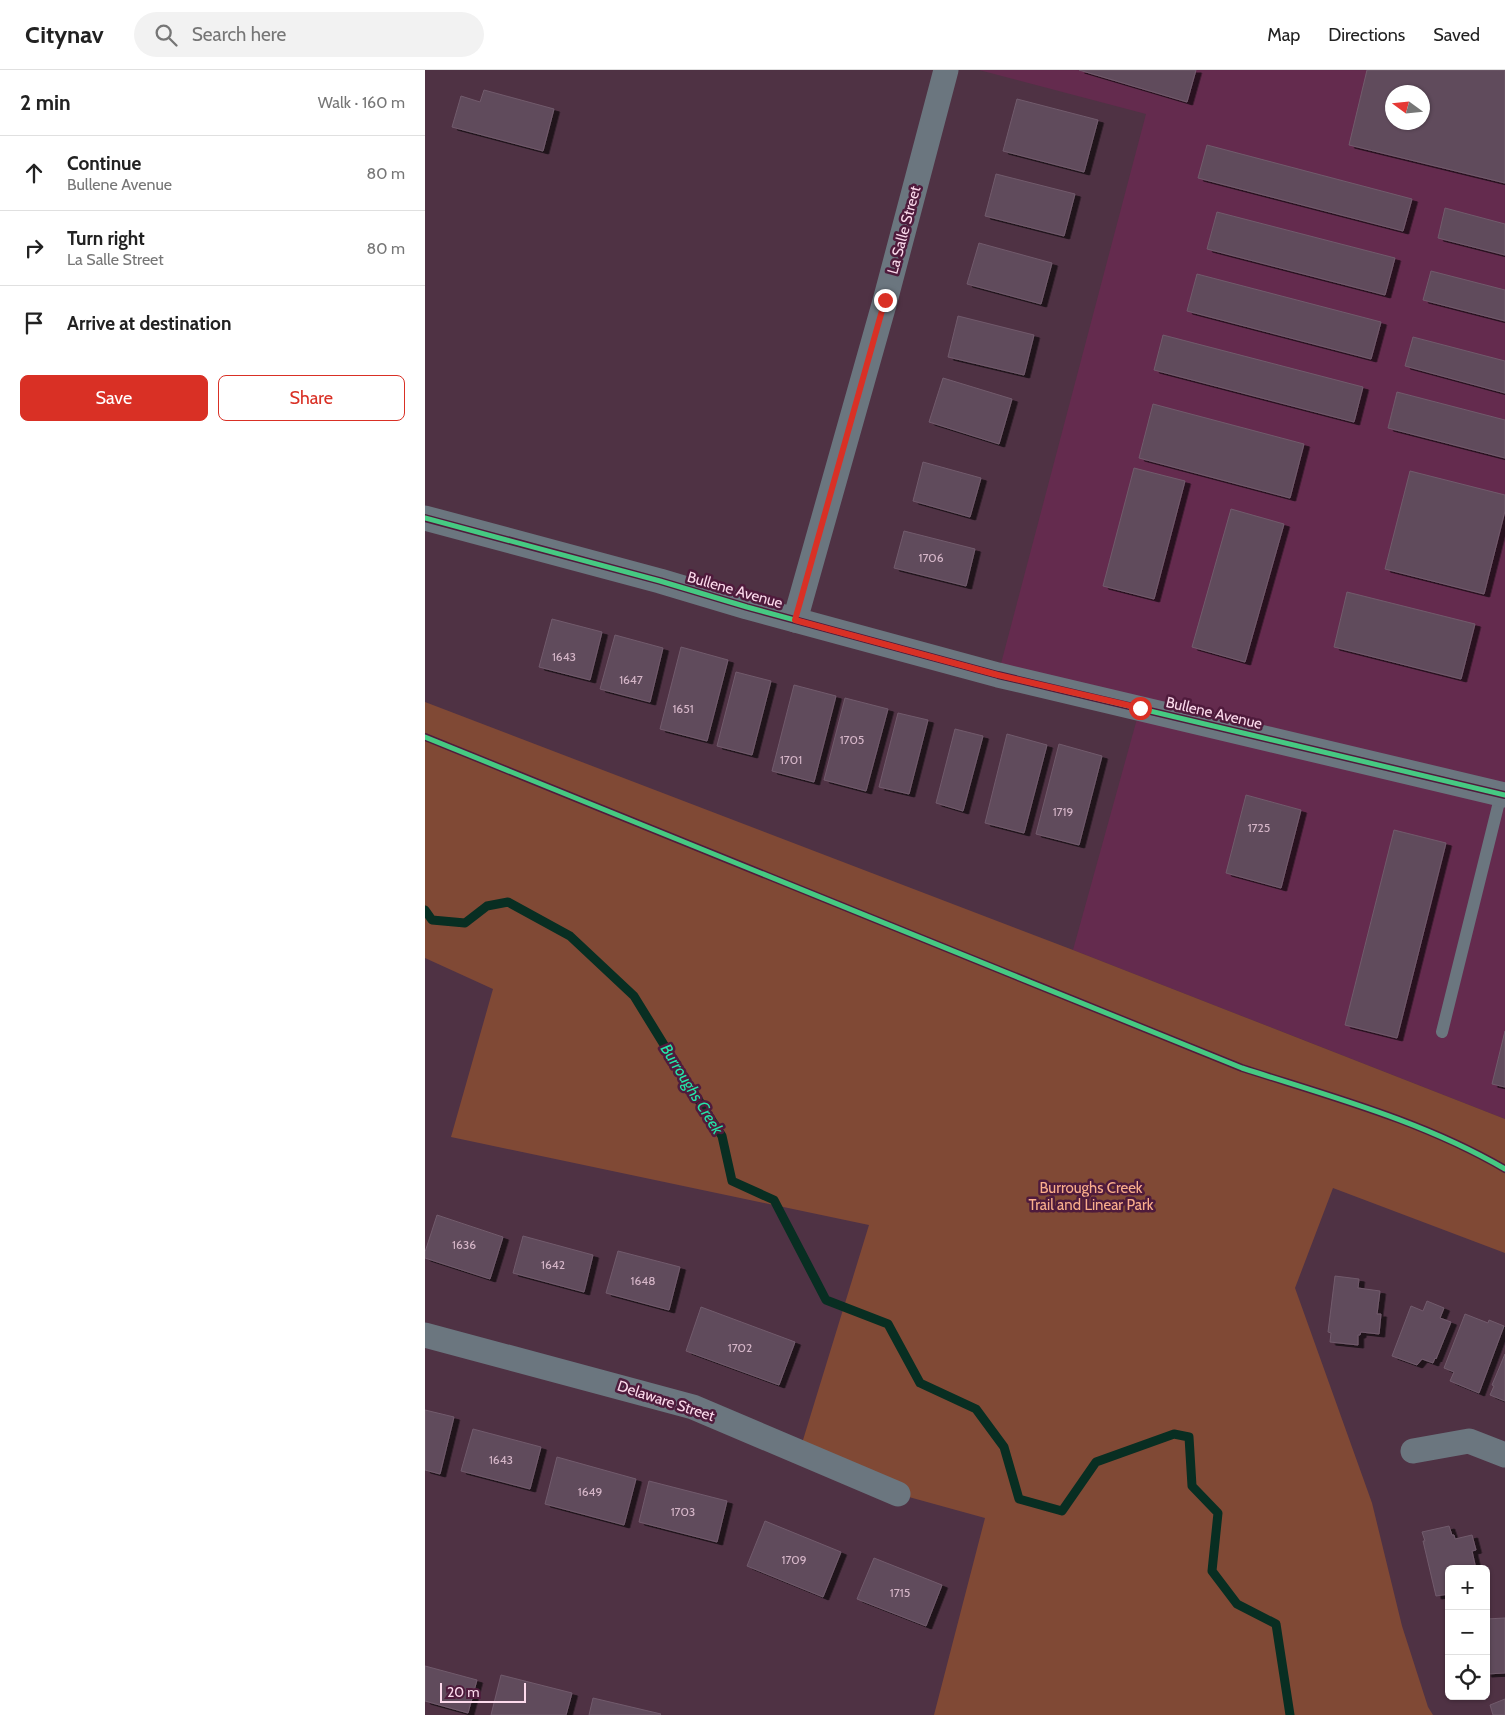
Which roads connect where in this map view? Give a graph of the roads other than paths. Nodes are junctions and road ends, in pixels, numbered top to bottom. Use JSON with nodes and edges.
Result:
{"nodes":[{"id":1,"x":946,"y":70,"type":"edge"},
{"id":2,"x":425,"y":518,"type":"edge"},
{"id":3,"x":795,"y":620,"type":"junction"},
{"id":4,"x":1503,"y":794,"type":"edge"},
{"id":5,"x":1441,"y":1032,"type":"dead end"},
{"id":6,"x":425,"y":1335,"type":"edge"},
{"id":7,"x":1413,"y":1452,"type":"dead end"},
{"id":8,"x":1505,"y":1455,"type":"edge"},
{"id":9,"x":898,"y":1494,"type":"dead end"}],
"edges":[{"from":1,"to":3,"type":"street","name":"La Salle Street"},
{"from":2,"to":3,"type":"street","name":"Bullene Avenue"},
{"from":3,"to":4,"type":"street","name":"Bullene Avenue"},
{"from":4,"to":5,"type":"lane"},
{"from":6,"to":9,"type":"street","name":"Delaware Street"},
{"from":7,"to":8,"type":"street"}]}
